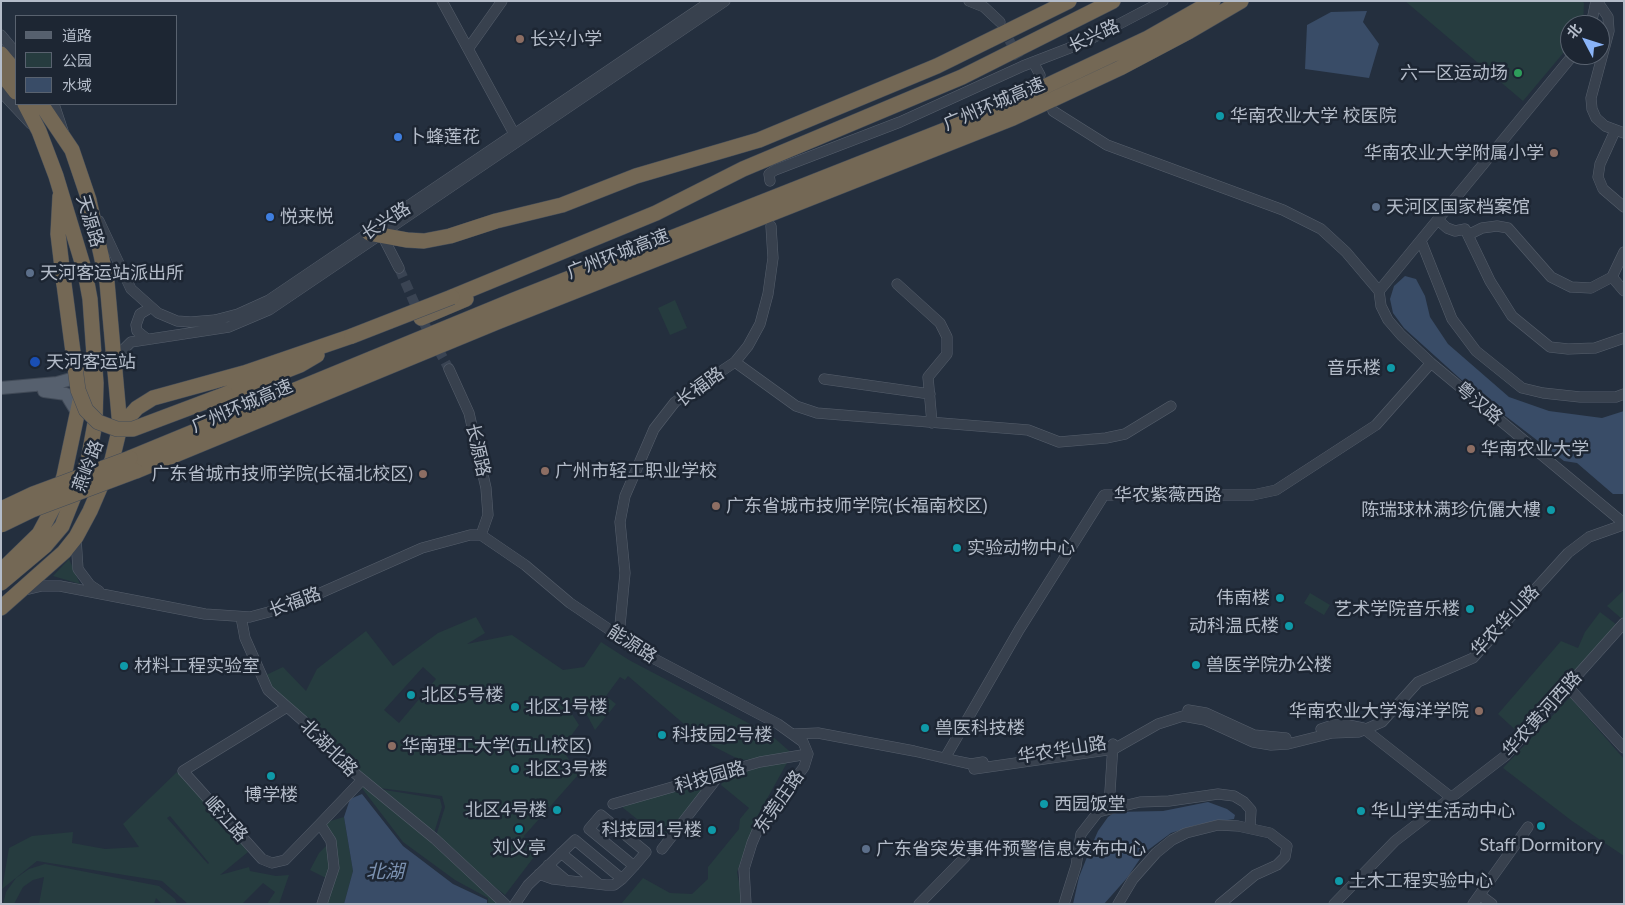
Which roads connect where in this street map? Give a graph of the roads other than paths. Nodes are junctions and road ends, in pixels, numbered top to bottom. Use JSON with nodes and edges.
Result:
{"nodes":[{"id":1,"x":442,"y":1,"type":"edge"},
{"id":2,"x":502,"y":1,"type":"edge"},
{"id":3,"x":711,"y":1,"type":"edge"},
{"id":4,"x":725,"y":1,"type":"edge"},
{"id":5,"x":969,"y":1,"type":"edge"},
{"id":6,"x":1069,"y":1,"type":"edge"},
{"id":7,"x":1113,"y":1,"type":"edge"},
{"id":8,"x":1163,"y":1,"type":"edge"},
{"id":9,"x":1213,"y":1,"type":"edge"},
{"id":10,"x":1241,"y":1,"type":"edge"},
{"id":11,"x":1596,"y":1,"type":"edge"},
{"id":12,"x":1593,"y":15,"type":"edge"},
{"id":13,"x":1000,"y":22,"type":"tunnel mouth"},
{"id":14,"x":1,"y":35,"type":"edge"},
{"id":15,"x":468,"y":49,"type":"junction"},
{"id":16,"x":15,"y":52,"type":"edge"},
{"id":17,"x":1,"y":54,"type":"edge"},
{"id":18,"x":1025,"y":62,"type":"junction"},
{"id":19,"x":1565,"y":65,"type":"edge"},
{"id":20,"x":15,"y":71,"type":"edge"},
{"id":21,"x":1,"y":73,"type":"edge"},
{"id":22,"x":1040,"y":75,"type":"dead end"},
{"id":23,"x":15,"y":91,"type":"edge"},
{"id":24,"x":1,"y":92,"type":"edge"},
{"id":25,"x":26,"y":105,"type":"edge"},
{"id":26,"x":42,"y":105,"type":"edge"},
{"id":27,"x":54,"y":105,"type":"edge"},
{"id":28,"x":1053,"y":111,"type":"dead end"},
{"id":29,"x":39,"y":131,"type":"junction"},
{"id":30,"x":1620,"y":132,"type":"edge"},
{"id":31,"x":65,"y":137,"type":"junction"},
{"id":32,"x":517,"y":138,"type":"junction"},
{"id":33,"x":770,"y":181,"type":"dead end"},
{"id":34,"x":61,"y":189,"type":"junction"},
{"id":35,"x":89,"y":200,"type":"junction"},
{"id":36,"x":1624,"y":207,"type":"edge"},
{"id":37,"x":1438,"y":220,"type":"junction"},
{"id":38,"x":772,"y":226,"type":"dead end"},
{"id":39,"x":615,"y":229,"type":"junction"},
{"id":40,"x":376,"y":234,"type":"junction"},
{"id":41,"x":1470,"y":234,"type":"junction"},
{"id":42,"x":1420,"y":241,"type":"junction"},
{"id":43,"x":1624,"y":252,"type":"edge"},
{"id":44,"x":398,"y":268,"type":"tunnel mouth"},
{"id":45,"x":1612,"y":278,"type":"junction"},
{"id":46,"x":897,"y":284,"type":"dead end"},
{"id":47,"x":1379,"y":290,"type":"junction"},
{"id":48,"x":1624,"y":291,"type":"edge"},
{"id":49,"x":110,"y":301,"type":"junction"},
{"id":50,"x":150,"y":308,"type":"junction"},
{"id":51,"x":421,"y":318,"type":"dead end"},
{"id":52,"x":352,"y":336,"type":"junction"},
{"id":53,"x":1624,"y":338,"type":"edge"},
{"id":54,"x":147,"y":339,"type":"junction"},
{"id":55,"x":94,"y":355,"type":"junction"},
{"id":56,"x":735,"y":362,"type":"junction"},
{"id":57,"x":1431,"y":363,"type":"junction"},
{"id":58,"x":450,"y":369,"type":"tunnel mouth"},
{"id":59,"x":824,"y":379,"type":"dead end"},
{"id":60,"x":115,"y":384,"type":"junction"},
{"id":61,"x":52,"y":387,"type":"junction"},
{"id":62,"x":1,"y":388,"type":"edge"},
{"id":63,"x":930,"y":394,"type":"junction"},
{"id":64,"x":1624,"y":394,"type":"edge"},
{"id":65,"x":1,"y":395,"type":"edge"},
{"id":66,"x":1171,"y":406,"type":"dead end"},
{"id":67,"x":77,"y":412,"type":"junction"},
{"id":68,"x":932,"y":423,"type":"junction"},
{"id":69,"x":120,"y":427,"type":"junction"},
{"id":70,"x":133,"y":465,"type":"junction"},
{"id":71,"x":1,"y":509,"type":"edge"},
{"id":72,"x":1622,"y":523,"type":"edge"},
{"id":73,"x":1,"y":526,"type":"edge"},
{"id":74,"x":481,"y":535,"type":"junction"},
{"id":75,"x":76,"y":538,"type":"junction"},
{"id":76,"x":51,"y":564,"type":"junction"},
{"id":77,"x":1,"y":570,"type":"edge"},
{"id":78,"x":1,"y":583,"type":"edge"},
{"id":79,"x":100,"y":592,"type":"junction"},
{"id":80,"x":17,"y":594,"type":"junction"},
{"id":81,"x":1,"y":608,"type":"edge"},
{"id":82,"x":240,"y":617,"type":"junction"},
{"id":83,"x":1624,"y":623,"type":"edge"},
{"id":84,"x":619,"y":636,"type":"junction"},
{"id":85,"x":1568,"y":687,"type":"junction"},
{"id":86,"x":287,"y":707,"type":"junction"},
{"id":87,"x":1363,"y":728,"type":"junction"},
{"id":88,"x":794,"y":734,"type":"junction"},
{"id":89,"x":1113,"y":746,"type":"junction"},
{"id":90,"x":1624,"y":748,"type":"edge"},
{"id":91,"x":808,"y":754,"type":"junction"},
{"id":92,"x":945,"y":758,"type":"junction"},
{"id":93,"x":721,"y":773,"type":"junction"},
{"id":94,"x":362,"y":780,"type":"junction"},
{"id":95,"x":1452,"y":798,"type":"junction"},
{"id":96,"x":612,"y":804,"type":"dead end"},
{"id":97,"x":1109,"y":808,"type":"junction"},
{"id":98,"x":320,"y":824,"type":"junction"},
{"id":99,"x":1528,"y":827,"type":"dead end"},
{"id":100,"x":1250,"y":828,"type":"junction"},
{"id":101,"x":662,"y":849,"type":"dead end"},
{"id":102,"x":562,"y":852,"type":"junction"},
{"id":103,"x":964,"y":858,"type":"dead end"},
{"id":104,"x":272,"y":863,"type":"joint"},
{"id":105,"x":548,"y":865,"type":"junction"},
{"id":106,"x":634,"y":866,"type":"junction"},
{"id":107,"x":539,"y":874,"type":"junction"},
{"id":108,"x":622,"y":879,"type":"junction"},
{"id":109,"x":567,"y":881,"type":"junction"},
{"id":110,"x":600,"y":884,"type":"junction"},
{"id":111,"x":1344,"y":899,"type":"edge"},
{"id":112,"x":1477,"y":900,"type":"edge"},
{"id":113,"x":322,"y":904,"type":"edge"},
{"id":114,"x":506,"y":904,"type":"edge"},
{"id":115,"x":515,"y":904,"type":"edge"},
{"id":116,"x":746,"y":904,"type":"edge"},
{"id":117,"x":919,"y":904,"type":"edge"},
{"id":118,"x":1064,"y":904,"type":"edge"},
{"id":119,"x":1118,"y":904,"type":"edge"},
{"id":120,"x":1220,"y":904,"type":"edge"},
{"id":121,"x":1334,"y":904,"type":"edge"},
{"id":122,"x":1492,"y":904,"type":"edge"}],
"edges":[{"from":1,"to":15,"type":"street"},
{"from":2,"to":15,"type":"street"},
{"from":3,"to":32,"type":"street","name":"长兴路"},
{"from":4,"to":32,"type":"street","name":"长兴路"},
{"from":5,"to":13,"type":"street"},
{"from":6,"to":40,"type":"highway"},
{"from":7,"to":39,"type":"highway"},
{"from":8,"to":18,"type":"street","name":"长兴路"},
{"from":9,"to":70,"type":"highway","name":"广州环城高速"},
{"from":10,"to":70,"type":"highway","name":"广州环城高速"},
{"from":11,"to":12,"type":"street"},
{"from":11,"to":30,"type":"street"},
{"from":14,"to":16,"type":"street"},
{"from":15,"to":32,"type":"street"},
{"from":17,"to":20,"type":"highway"},
{"from":18,"to":22,"type":"street"},
{"from":18,"to":33,"type":"street"},
{"from":19,"to":37,"type":"street"},
{"from":21,"to":23,"type":"highway"},
{"from":24,"to":29,"type":"street"},
{"from":25,"to":29,"type":"highway","name":"天源路"},
{"from":26,"to":31,"type":"highway","name":"天源路"},
{"from":27,"to":31,"type":"street"},
{"from":28,"to":47,"type":"street"},
{"from":29,"to":34,"type":"highway","name":"天源路"},
{"from":30,"to":36,"type":"street"},
{"from":31,"to":35,"type":"highway","name":"天源路"},
{"from":32,"to":40,"type":"street","name":"长兴路"},
{"from":34,"to":52,"type":"highway","bridge":true},
{"from":34,"to":55,"type":"highway","name":"天源路"},
{"from":35,"to":49,"type":"highway","name":"天源路"},
{"from":35,"to":50,"type":"street","name":"长兴路"},
{"from":37,"to":41,"type":"street"},
{"from":37,"to":42,"type":"street"},
{"from":38,"to":56,"type":"street","name":"长福路"},
{"from":39,"to":51,"type":"highway"},
{"from":39,"to":52,"type":"highway","bridge":true},
{"from":40,"to":44,"type":"street"},
{"from":40,"to":50,"type":"street","name":"长兴路"},
{"from":40,"to":54,"type":"street","name":"长兴路"},
{"from":41,"to":45,"type":"street"},
{"from":41,"to":53,"type":"street"},
{"from":42,"to":47,"type":"street"},
{"from":42,"to":64,"type":"street"},
{"from":43,"to":45,"type":"street"},
{"from":45,"to":48,"type":"street"},
{"from":46,"to":63,"type":"street"},
{"from":47,"to":57,"type":"street","name":"粤汉路"},
{"from":49,"to":60,"type":"highway","name":"燕岭路"},
{"from":49,"to":76,"type":"highway"},
{"from":50,"to":54,"type":"street"},
{"from":52,"to":69,"type":"highway"},
{"from":54,"to":60,"type":"street","name":"长兴路"},
{"from":55,"to":61,"type":"main road"},
{"from":55,"to":67,"type":"highway"},
{"from":55,"to":78,"type":"highway","name":"燕岭路"},
{"from":56,"to":68,"type":"street"},
{"from":56,"to":84,"type":"street","name":"长福路"},
{"from":57,"to":72,"type":"street","name":"粤汉路"},
{"from":57,"to":92,"type":"street","name":"华农紫薇西路"},
{"from":58,"to":74,"type":"street","name":"长源路"},
{"from":59,"to":63,"type":"street"},
{"from":60,"to":69,"type":"highway","name":"燕岭路"},
{"from":61,"to":62,"type":"main road"},
{"from":61,"to":65,"type":"main road"},
{"from":61,"to":67,"type":"main road"},
{"from":63,"to":68,"type":"street"},
{"from":66,"to":68,"type":"street"},
{"from":67,"to":77,"type":"highway"},
{"from":69,"to":75,"type":"highway","name":"燕岭路"},
{"from":70,"to":71,"type":"highway","name":"广州环城高速","bridge":true},
{"from":70,"to":73,"type":"highway","name":"广州环城高速","bridge":true},
{"from":72,"to":87,"type":"street","name":"华农华山路"},
{"from":74,"to":82,"type":"street","name":"长福路"},
{"from":74,"to":84,"type":"street","name":"能源路"},
{"from":75,"to":76,"type":"highway","name":"燕岭路"},
{"from":75,"to":79,"type":"street"},
{"from":76,"to":80,"type":"highway","name":"燕岭路"},
{"from":79,"to":80,"type":"street","name":"长福路"},
{"from":79,"to":82,"type":"street","name":"长福路"},
{"from":80,"to":81,"type":"highway","name":"燕岭路"},
{"from":82,"to":86,"type":"street","name":"北湖北路"},
{"from":83,"to":85,"type":"street","name":"华农黄河西路"},
{"from":84,"to":88,"type":"street","name":"能源路"},
{"from":85,"to":90,"type":"street"},
{"from":85,"to":95,"type":"street","name":"华农黄河西路"},
{"from":86,"to":94,"type":"street","name":"北湖北路"},
{"from":86,"to":104,"type":"street","name":"岷江路"},
{"from":87,"to":89,"type":"street","name":"华农华山路"},
{"from":87,"to":95,"type":"street"},
{"from":88,"to":91,"type":"street","name":"东莞庄路"},
{"from":88,"to":92,"type":"street","name":"华农华山路"},
{"from":89,"to":92,"type":"street","name":"华农华山路"},
{"from":89,"to":97,"type":"street"},
{"from":91,"to":93,"type":"street","name":"科技园路"},
{"from":91,"to":116,"type":"street","name":"东莞庄路"},
{"from":93,"to":96,"type":"street","name":"科技园路"},
{"from":93,"to":101,"type":"street"},
{"from":94,"to":98,"type":"street","name":"北湖北路"},
{"from":94,"to":114,"type":"street"},
{"from":95,"to":111,"type":"street","name":"华农黄河西路"},
{"from":97,"to":100,"type":"street"},
{"from":97,"to":118,"type":"street"},
{"from":98,"to":104,"type":"street","name":"北湖北路"},
{"from":98,"to":113,"type":"street"},
{"from":99,"to":112,"type":"street"},
{"from":100,"to":119,"type":"street"},
{"from":100,"to":120,"type":"street"},
{"from":102,"to":105,"type":"street"},
{"from":102,"to":108,"type":"street"},
{"from":102,"to":110,"type":"street"},
{"from":103,"to":117,"type":"street"},
{"from":105,"to":107,"type":"street"},
{"from":105,"to":109,"type":"street"},
{"from":106,"to":106,"type":"street"},
{"from":106,"to":108,"type":"street"},
{"from":107,"to":109,"type":"street"},
{"from":107,"to":115,"type":"street"},
{"from":108,"to":110,"type":"street"},
{"from":109,"to":110,"type":"street"},
{"from":111,"to":121,"type":"street","name":"华农黄河西路"},
{"from":112,"to":122,"type":"street"}]}
